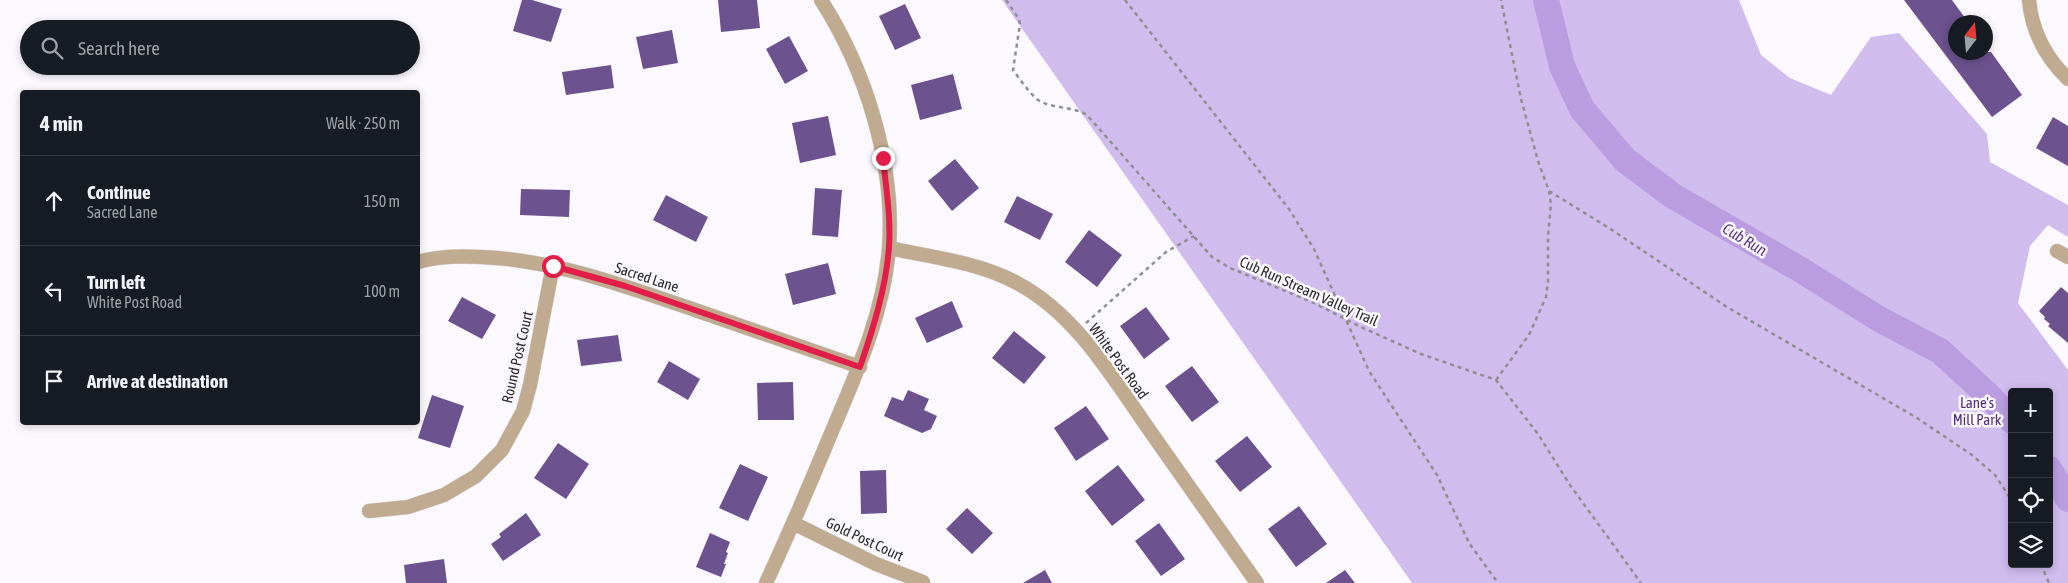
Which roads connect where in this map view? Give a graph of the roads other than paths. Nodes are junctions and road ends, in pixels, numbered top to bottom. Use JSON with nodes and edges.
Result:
{"nodes":[{"id":1,"x":821,"y":0,"type":"edge"},
{"id":2,"x":2029,"y":0,"type":"edge"},
{"id":3,"x":2068,"y":79,"type":"edge"},
{"id":4,"x":889,"y":248,"type":"junction"},
{"id":5,"x":420,"y":261,"type":"edge"},
{"id":6,"x":553,"y":266,"type":"junction"},
{"id":7,"x":860,"y":367,"type":"junction"},
{"id":8,"x":369,"y":510,"type":"dead end"},
{"id":9,"x":793,"y":523,"type":"junction"},
{"id":10,"x":923,"y":582,"type":"edge"},
{"id":11,"x":766,"y":583,"type":"edge"},
{"id":12,"x":1257,"y":583,"type":"edge"}],
"edges":[{"from":1,"to":4,"type":"street"},
{"from":2,"to":3,"type":"street"},
{"from":4,"to":7,"type":"street"},
{"from":4,"to":12,"type":"street","name":"White Post Road"},
{"from":5,"to":6,"type":"street","name":"Sacred Lane"},
{"from":6,"to":7,"type":"street","name":"Sacred Lane"},
{"from":6,"to":8,"type":"street","name":"Round Post Court"},
{"from":7,"to":9,"type":"street"},
{"from":9,"to":10,"type":"street","name":"Gold Post Court"},
{"from":9,"to":11,"type":"street"}]}
